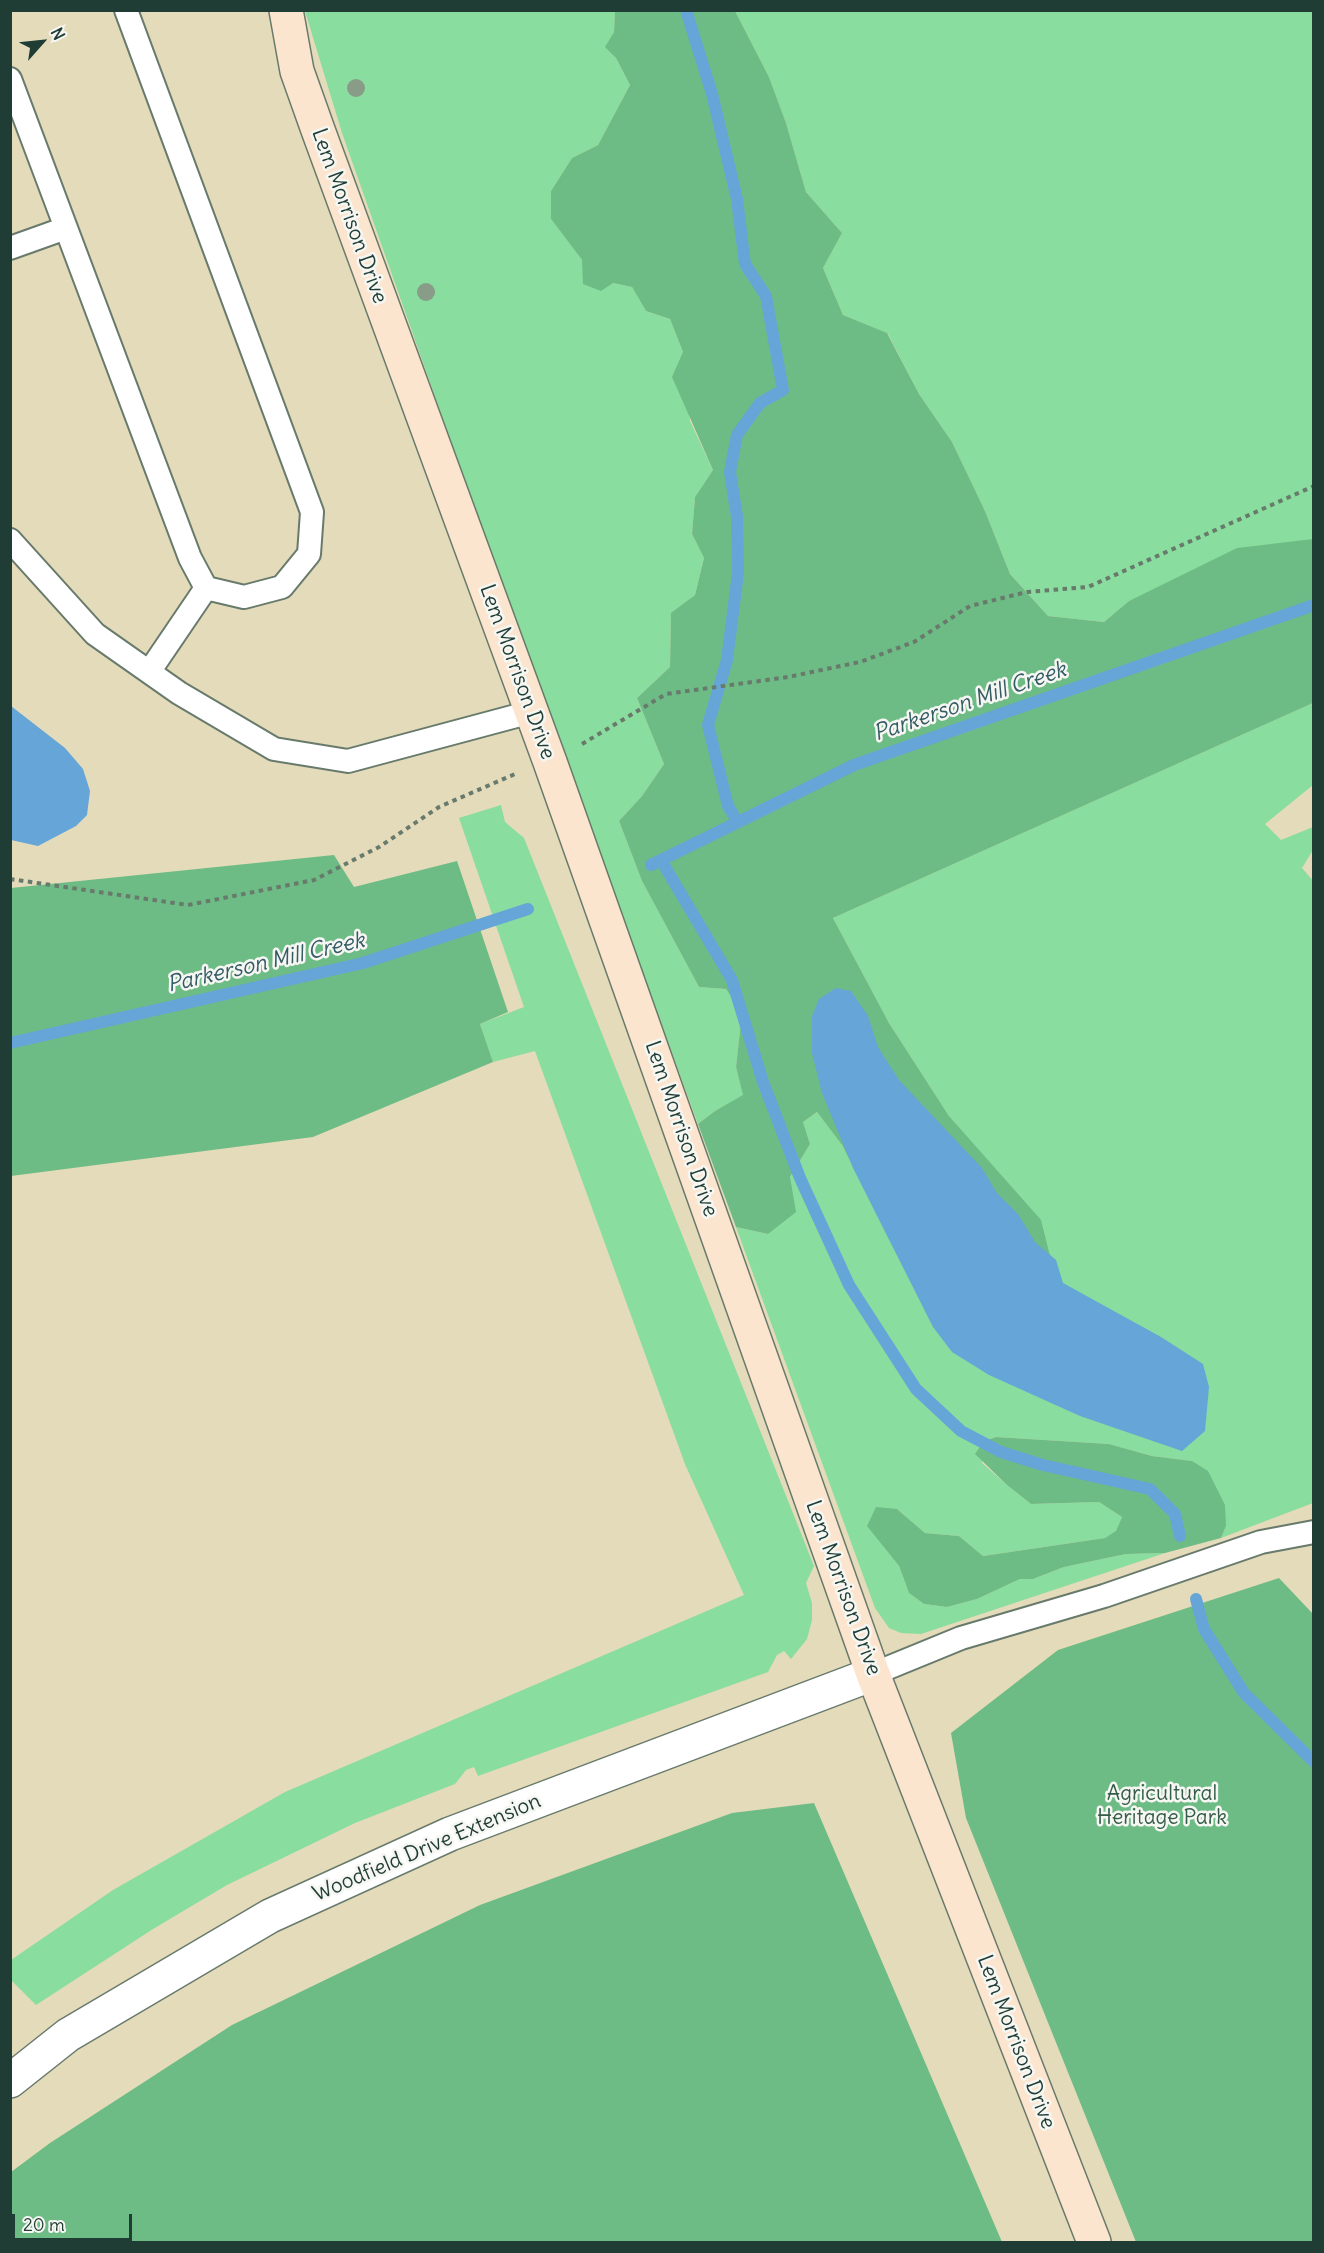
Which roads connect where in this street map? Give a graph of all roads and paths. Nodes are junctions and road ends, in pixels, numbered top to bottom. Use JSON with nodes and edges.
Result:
{"nodes":[{"id":1,"x":126,"y":10,"type":"edge"},
{"id":2,"x":286,"y":10,"type":"edge"},
{"id":3,"x":10,"y":79,"type":"edge"},
{"id":4,"x":66,"y":228,"type":"junction"},
{"id":5,"x":10,"y":248,"type":"edge"},
{"id":6,"x":1314,"y":486,"type":"edge"},
{"id":7,"x":10,"y":540,"type":"edge"},
{"id":8,"x":206,"y":588,"type":"junction"},
{"id":9,"x":149,"y":672,"type":"junction"},
{"id":10,"x":531,"y":712,"type":"junction"},
{"id":11,"x":550,"y":762,"type":"junction"},
{"id":12,"x":10,"y":879,"type":"edge"},
{"id":13,"x":1314,"y":1532,"type":"edge"},
{"id":14,"x":873,"y":1674,"type":"junction"},
{"id":15,"x":10,"y":2081,"type":"edge"},
{"id":16,"x":1094,"y":2242,"type":"edge"}],
"edges":[{"from":1,"to":8,"type":"lane"},
{"from":2,"to":10,"type":"street","name":"Lem Morrison Drive"},
{"from":3,"to":4,"type":"lane"},
{"from":4,"to":5,"type":"lane"},
{"from":4,"to":8,"type":"lane"},
{"from":6,"to":11,"type":"path"},
{"from":7,"to":9,"type":"lane"},
{"from":8,"to":9,"type":"lane"},
{"from":9,"to":10,"type":"lane"},
{"from":10,"to":11,"type":"street","name":"Lem Morrison Drive"},
{"from":11,"to":12,"type":"path"},
{"from":11,"to":14,"type":"street","name":"Lem Morrison Drive"},
{"from":13,"to":14,"type":"lane"},
{"from":14,"to":15,"type":"street","name":"Woodfield Drive Extension"},
{"from":14,"to":16,"type":"street","name":"Lem Morrison Drive"}]}
